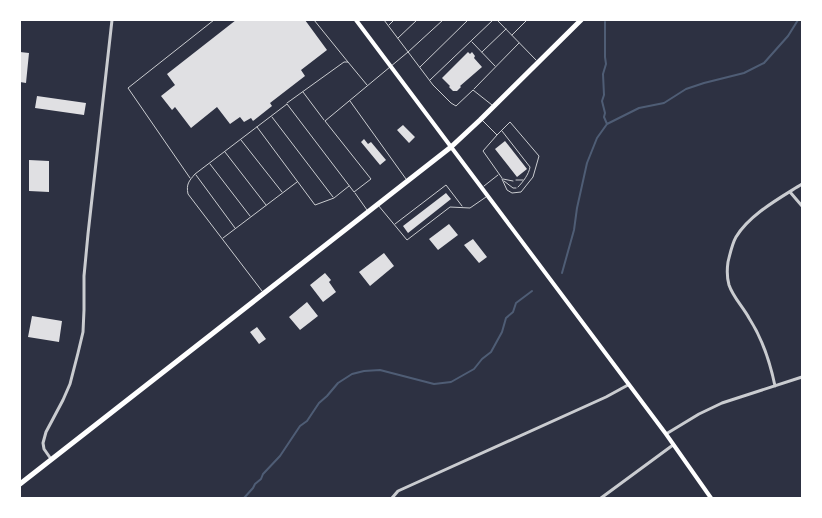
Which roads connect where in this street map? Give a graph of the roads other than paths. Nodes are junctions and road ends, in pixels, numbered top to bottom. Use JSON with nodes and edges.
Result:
{"nodes":[{"id":1,"x":112,"y":20,"type":"edge"},
{"id":2,"x":214,"y":20,"type":"edge"},
{"id":3,"x":314,"y":20,"type":"edge"},
{"id":4,"x":356,"y":20,"type":"edge"},
{"id":5,"x":384,"y":20,"type":"edge"},
{"id":6,"x":394,"y":20,"type":"edge"},
{"id":7,"x":417,"y":20,"type":"edge"},
{"id":8,"x":443,"y":20,"type":"edge"},
{"id":9,"x":468,"y":20,"type":"edge"},
{"id":10,"x":493,"y":20,"type":"edge"},
{"id":11,"x":497,"y":20,"type":"edge"},
{"id":12,"x":527,"y":20,"type":"edge"},
{"id":13,"x":581,"y":20,"type":"edge"},
{"id":14,"x":388,"y":25,"type":"junction"},
{"id":15,"x":506,"y":29,"type":"junction"},
{"id":16,"x":511,"y":35,"type":"junction"},
{"id":17,"x":398,"y":38,"type":"junction"},
{"id":18,"x":471,"y":41,"type":"junction"},
{"id":19,"x":519,"y":43,"type":"junction"},
{"id":20,"x":408,"y":52,"type":"junction"},
{"id":21,"x":482,"y":53,"type":"junction"},
{"id":22,"x":348,"y":62,"type":"junction"},
{"id":23,"x":539,"y":62,"type":"junction"},
{"id":24,"x":392,"y":67,"type":"junction"},
{"id":25,"x":420,"y":67,"type":"junction"},
{"id":26,"x":496,"y":67,"type":"junction"},
{"id":27,"x":429,"y":80,"type":"junction"},
{"id":28,"x":368,"y":86,"type":"junction"},
{"id":29,"x":473,"y":90,"type":"junction"},
{"id":30,"x":303,"y":92,"type":"junction"},
{"id":31,"x":349,"y":101,"type":"junction"},
{"id":32,"x":287,"y":104,"type":"junction"},
{"id":33,"x":494,"y":107,"type":"junction"},
{"id":34,"x":272,"y":116,"type":"junction"},
{"id":35,"x":481,"y":119,"type":"junction"},
{"id":36,"x":325,"y":121,"type":"junction"},
{"id":37,"x":256,"y":127,"type":"junction"},
{"id":38,"x":501,"y":130,"type":"junction"},
{"id":39,"x":497,"y":135,"type":"junction"},
{"id":40,"x":241,"y":139,"type":"junction"},
{"id":41,"x":451,"y":147,"type":"junction"},
{"id":42,"x":225,"y":152,"type":"junction"},
{"id":43,"x":210,"y":163,"type":"junction"},
{"id":44,"x":195,"y":174,"type":"junction"},
{"id":45,"x":499,"y":174,"type":"junction"},
{"id":46,"x":191,"y":179,"type":"junction"},
{"id":47,"x":502,"y":179,"type":"junction"},
{"id":48,"x":523,"y":180,"type":"junction"},
{"id":49,"x":297,"y":181,"type":"junction"},
{"id":50,"x":408,"y":181,"type":"junction"},
{"id":51,"x":802,"y":184,"type":"edge"},
{"id":52,"x":349,"y":186,"type":"junction"},
{"id":53,"x":482,"y":188,"type":"junction"},
{"id":54,"x":283,"y":192,"type":"junction"},
{"id":55,"x":354,"y":192,"type":"junction"},
{"id":56,"x":790,"y":192,"type":"junction"},
{"id":57,"x":487,"y":195,"type":"junction"},
{"id":58,"x":334,"y":198,"type":"junction"},
{"id":59,"x":266,"y":205,"type":"junction"},
{"id":60,"x":377,"y":205,"type":"junction"},
{"id":61,"x":802,"y":206,"type":"edge"},
{"id":62,"x":463,"y":208,"type":"junction"},
{"id":63,"x":368,"y":212,"type":"junction"},
{"id":64,"x":251,"y":217,"type":"junction"},
{"id":65,"x":394,"y":224,"type":"junction"},
{"id":66,"x":236,"y":228,"type":"junction"},
{"id":67,"x":222,"y":238,"type":"junction"},
{"id":68,"x":263,"y":293,"type":"junction"},
{"id":69,"x":802,"y":377,"type":"edge"},
{"id":70,"x":628,"y":385,"type":"junction"},
{"id":71,"x":775,"y":386,"type":"junction"},
{"id":72,"x":666,"y":434,"type":"junction"},
{"id":73,"x":673,"y":445,"type":"junction"},
{"id":74,"x":52,"y":459,"type":"junction"},
{"id":75,"x":20,"y":484,"type":"edge"},
{"id":76,"x":392,"y":498,"type":"edge"},
{"id":77,"x":601,"y":498,"type":"edge"},
{"id":78,"x":711,"y":498,"type":"edge"}],
"edges":[{"from":1,"to":74,"type":"street"},
{"from":2,"to":46,"type":"lane"},
{"from":3,"to":22,"type":"lane"},
{"from":4,"to":24,"type":"main road"},
{"from":5,"to":14,"type":"lane"},
{"from":6,"to":14,"type":"lane"},
{"from":7,"to":17,"type":"lane"},
{"from":8,"to":20,"type":"lane"},
{"from":9,"to":25,"type":"lane"},
{"from":10,"to":18,"type":"lane"},
{"from":11,"to":15,"type":"lane"},
{"from":12,"to":16,"type":"lane"},
{"from":13,"to":23,"type":"highway"},
{"from":14,"to":17,"type":"lane"},
{"from":15,"to":16,"type":"lane"},
{"from":15,"to":21,"type":"lane"},
{"from":16,"to":19,"type":"lane"},
{"from":17,"to":20,"type":"lane"},
{"from":18,"to":21,"type":"lane"},
{"from":18,"to":27,"type":"lane"},
{"from":19,"to":23,"type":"lane"},
{"from":19,"to":26,"type":"lane"},
{"from":20,"to":24,"type":"lane"},
{"from":20,"to":25,"type":"lane"},
{"from":21,"to":26,"type":"lane"},
{"from":22,"to":28,"type":"lane"},
{"from":22,"to":30,"type":"lane"},
{"from":23,"to":33,"type":"highway"},
{"from":24,"to":28,"type":"lane"},
{"from":24,"to":41,"type":"main road"},
{"from":25,"to":27,"type":"lane"},
{"from":26,"to":29,"type":"lane"},
{"from":27,"to":29,"type":"lane"},
{"from":28,"to":31,"type":"lane"},
{"from":29,"to":33,"type":"lane"},
{"from":30,"to":32,"type":"lane"},
{"from":30,"to":36,"type":"lane"},
{"from":31,"to":36,"type":"lane"},
{"from":31,"to":50,"type":"lane"},
{"from":32,"to":34,"type":"lane"},
{"from":32,"to":52,"type":"lane"},
{"from":33,"to":35,"type":"highway"},
{"from":34,"to":37,"type":"lane"},
{"from":34,"to":58,"type":"lane"},
{"from":35,"to":39,"type":"lane"},
{"from":35,"to":41,"type":"highway"},
{"from":36,"to":55,"type":"lane"},
{"from":37,"to":40,"type":"lane"},
{"from":37,"to":49,"type":"lane"},
{"from":38,"to":39,"type":"lane"},
{"from":38,"to":47,"type":"lane"},
{"from":38,"to":48,"type":"lane"},
{"from":39,"to":45,"type":"lane"},
{"from":40,"to":42,"type":"lane"},
{"from":40,"to":54,"type":"lane"},
{"from":41,"to":50,"type":"highway"},
{"from":41,"to":53,"type":"main road"},
{"from":42,"to":43,"type":"lane"},
{"from":42,"to":59,"type":"lane"},
{"from":43,"to":44,"type":"lane"},
{"from":43,"to":64,"type":"lane"},
{"from":44,"to":46,"type":"lane"},
{"from":44,"to":66,"type":"lane"},
{"from":45,"to":47,"type":"lane"},
{"from":45,"to":53,"type":"lane"},
{"from":46,"to":67,"type":"lane"},
{"from":47,"to":48,"type":"lane"},
{"from":47,"to":48,"type":"lane"},
{"from":49,"to":54,"type":"lane"},
{"from":49,"to":58,"type":"lane"},
{"from":50,"to":60,"type":"highway"},
{"from":51,"to":56,"type":"street"},
{"from":52,"to":55,"type":"lane"},
{"from":52,"to":58,"type":"lane"},
{"from":53,"to":57,"type":"main road"},
{"from":54,"to":59,"type":"lane"},
{"from":55,"to":63,"type":"lane"},
{"from":56,"to":61,"type":"street"},
{"from":56,"to":71,"type":"street"},
{"from":57,"to":62,"type":"lane"},
{"from":57,"to":70,"type":"main road"},
{"from":59,"to":64,"type":"lane"},
{"from":60,"to":63,"type":"highway"},
{"from":60,"to":65,"type":"lane"},
{"from":62,"to":65,"type":"lane"},
{"from":62,"to":65,"type":"lane"},
{"from":63,"to":68,"type":"highway"},
{"from":64,"to":66,"type":"lane"},
{"from":66,"to":67,"type":"lane"},
{"from":67,"to":68,"type":"lane"},
{"from":68,"to":74,"type":"highway"},
{"from":69,"to":71,"type":"street"},
{"from":70,"to":72,"type":"main road"},
{"from":70,"to":76,"type":"street"},
{"from":71,"to":72,"type":"street"},
{"from":72,"to":73,"type":"main road"},
{"from":73,"to":77,"type":"street"},
{"from":73,"to":78,"type":"main road"},
{"from":74,"to":75,"type":"highway"}]}
